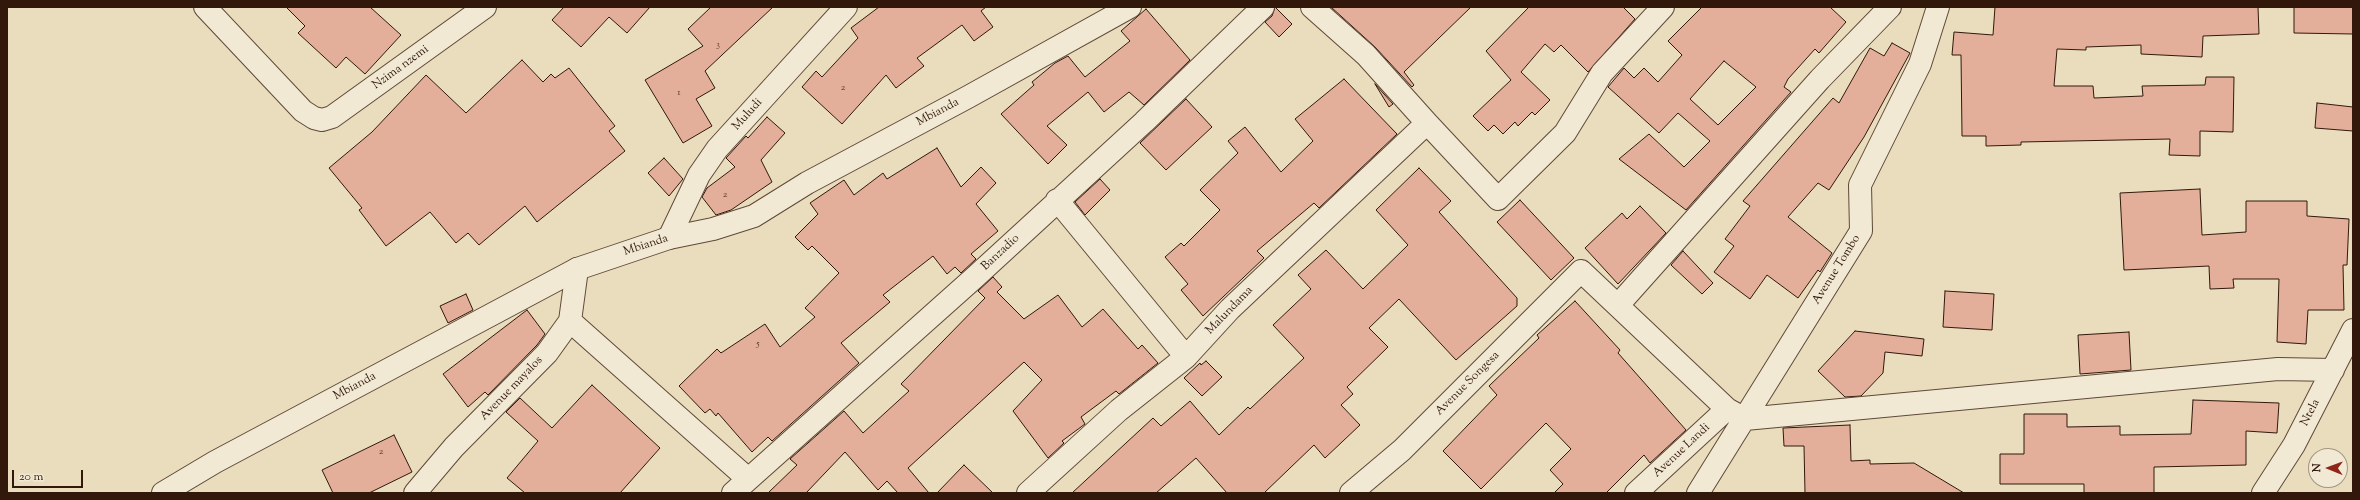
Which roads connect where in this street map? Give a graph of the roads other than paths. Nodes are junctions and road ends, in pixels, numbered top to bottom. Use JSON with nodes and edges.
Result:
{"nodes":[{"id":1,"x":206,"y":7,"type":"edge"},
{"id":2,"x":485,"y":7,"type":"edge"},
{"id":3,"x":846,"y":7,"type":"edge"},
{"id":4,"x":1130,"y":7,"type":"edge"},
{"id":5,"x":1263,"y":7,"type":"edge"},
{"id":6,"x":1312,"y":7,"type":"edge"},
{"id":7,"x":1663,"y":7,"type":"edge"},
{"id":8,"x":1890,"y":7,"type":"edge"},
{"id":9,"x":1938,"y":7,"type":"edge"},
{"id":10,"x":1427,"y":124,"type":"junction"},
{"id":11,"x":1057,"y":200,"type":"junction"},
{"id":12,"x":670,"y":238,"type":"junction"},
{"id":13,"x":577,"y":269,"type":"junction"},
{"id":14,"x":1619,"y":304,"type":"junction"},
{"id":15,"x":570,"y":321,"type":"junction"},
{"id":16,"x":2353,"y":330,"type":"edge"},
{"id":17,"x":1186,"y":357,"type":"junction"},
{"id":18,"x":2333,"y":370,"type":"junction"},
{"id":19,"x":1736,"y":414,"type":"junction"},
{"id":20,"x":741,"y":486,"type":"edge"},
{"id":21,"x":163,"y":493,"type":"edge"},
{"id":22,"x":415,"y":493,"type":"edge"},
{"id":23,"x":1028,"y":493,"type":"edge"},
{"id":24,"x":1351,"y":493,"type":"edge"},
{"id":25,"x":1636,"y":493,"type":"edge"},
{"id":26,"x":1698,"y":493,"type":"edge"},
{"id":27,"x":2264,"y":493,"type":"edge"}],
"edges":[{"from":1,"to":2,"type":"street","name":"Nzima nzemi"},
{"from":3,"to":12,"type":"street","name":"Muludi"},
{"from":4,"to":12,"type":"street","name":"Mbianda"},
{"from":5,"to":11,"type":"street","name":"Banzadio"},
{"from":6,"to":10,"type":"street"},
{"from":7,"to":10,"type":"street"},
{"from":8,"to":14,"type":"street"},
{"from":9,"to":19,"type":"street","name":"Avenue Tombo"},
{"from":10,"to":17,"type":"street","name":"Malundama"},
{"from":11,"to":17,"type":"street"},
{"from":11,"to":20,"type":"street","name":"Banzadio"},
{"from":12,"to":13,"type":"street","name":"Mbianda"},
{"from":13,"to":15,"type":"street","name":"Avenue mayalos"},
{"from":13,"to":21,"type":"street","name":"Mbianda"},
{"from":14,"to":19,"type":"street"},
{"from":14,"to":24,"type":"street","name":"Avenue Songesa"},
{"from":15,"to":20,"type":"street"},
{"from":15,"to":22,"type":"street","name":"Avenue mayalos"},
{"from":16,"to":18,"type":"street","name":"Ntela"},
{"from":17,"to":23,"type":"street","name":"Malundama"},
{"from":18,"to":19,"type":"street"},
{"from":18,"to":27,"type":"street","name":"Ntela"},
{"from":19,"to":25,"type":"street","name":"Avenue Landi"},
{"from":19,"to":26,"type":"street","name":"Avenue Tombo"}]}
